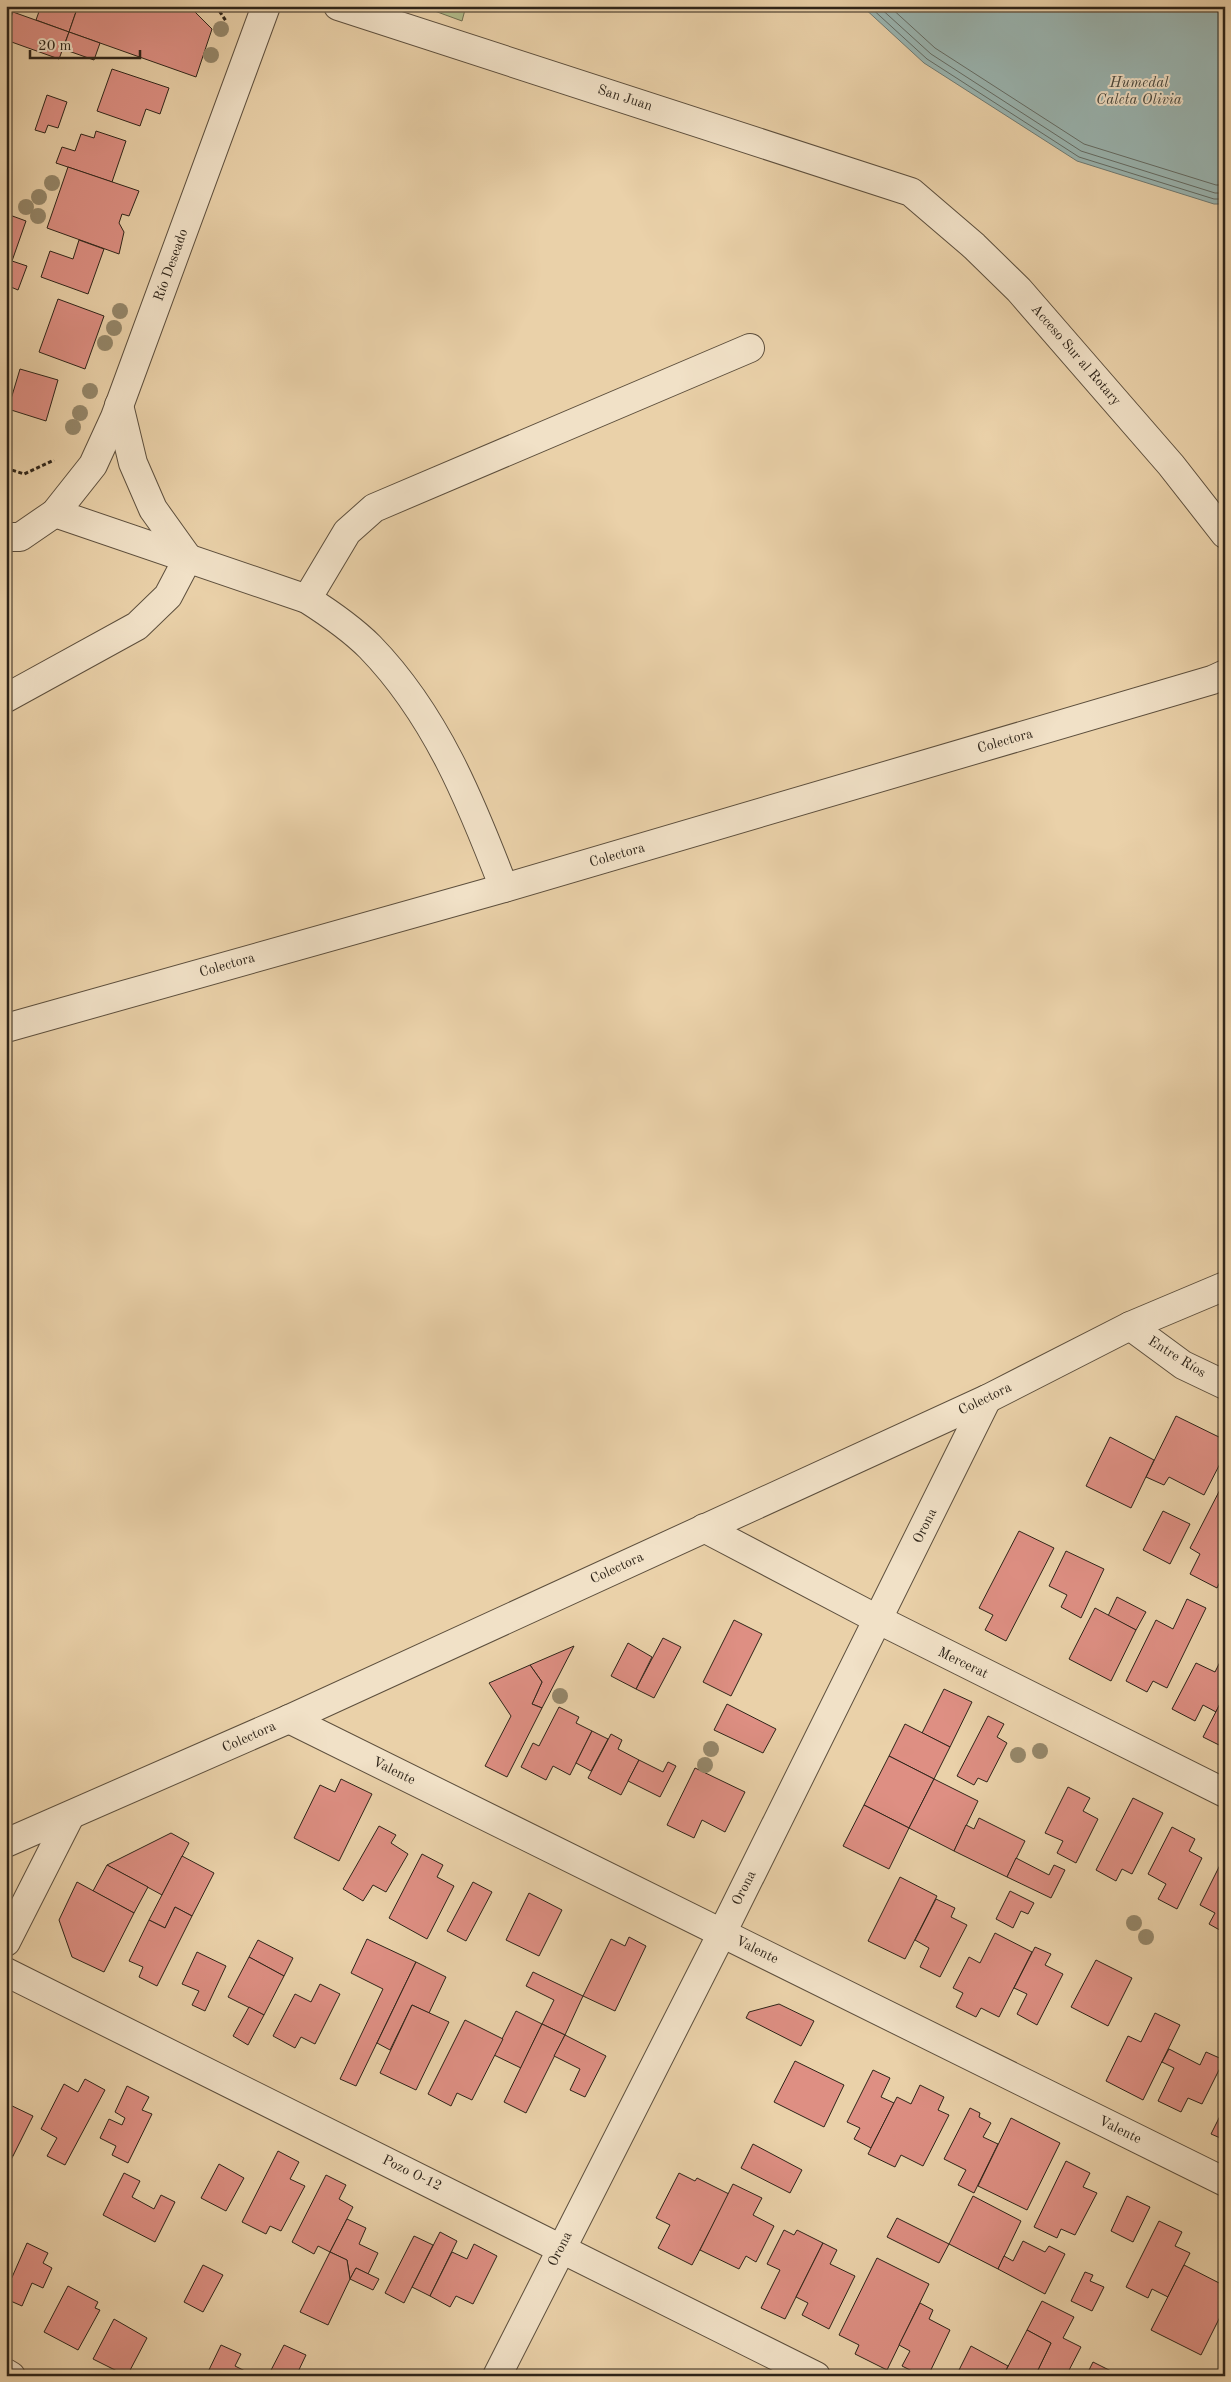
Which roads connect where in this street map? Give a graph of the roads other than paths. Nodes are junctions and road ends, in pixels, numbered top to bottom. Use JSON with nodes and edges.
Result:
{"nodes":[{"id":1,"x":266,"y":6,"type":"edge"},
{"id":2,"x":338,"y":6,"type":"edge"},
{"id":3,"x":911,"y":192,"type":"joint"},
{"id":4,"x":750,"y":348,"type":"dead end"},
{"id":5,"x":119,"y":405,"type":"junction"},
{"id":6,"x":55,"y":513,"type":"junction"},
{"id":7,"x":1225,"y":534,"type":"edge"},
{"id":8,"x":6,"y":537,"type":"edge"},
{"id":9,"x":188,"y":558,"type":"junction"},
{"id":10,"x":307,"y":599,"type":"junction"},
{"id":11,"x":1225,"y":674,"type":"edge"},
{"id":12,"x":6,"y":698,"type":"edge"},
{"id":13,"x":504,"y":888,"type":"junction"},
{"id":14,"x":6,"y":1028,"type":"edge"},
{"id":15,"x":1225,"y":1286,"type":"edge"},
{"id":16,"x":1130,"y":1326,"type":"junction"},
{"id":17,"x":1225,"y":1385,"type":"edge"},
{"id":18,"x":987,"y":1399,"type":"junction"},
{"id":19,"x":704,"y":1528,"type":"junction"},
{"id":20,"x":879,"y":1620,"type":"junction"},
{"id":21,"x":289,"y":1719,"type":"junction"},
{"id":22,"x":1225,"y":1793,"type":"edge"},
{"id":23,"x":70,"y":1816,"type":"junction"},
{"id":24,"x":6,"y":1843,"type":"edge"},
{"id":25,"x":722,"y":1933,"type":"junction"},
{"id":26,"x":6,"y":1942,"type":"edge"},
{"id":27,"x":6,"y":1972,"type":"edge"},
{"id":28,"x":1225,"y":2182,"type":"edge"},
{"id":29,"x":561,"y":2247,"type":"junction"},
{"id":30,"x":6,"y":2373,"type":"edge"},
{"id":31,"x":11,"y":2376,"type":"edge"},
{"id":32,"x":497,"y":2376,"type":"edge"},
{"id":33,"x":816,"y":2376,"type":"edge"}],
"edges":[{"from":1,"to":5,"type":"street","name":"Río Deseado"},
{"from":2,"to":3,"type":"street","name":"San Juan"},
{"from":3,"to":7,"type":"street","name":"Acceso Sur al Rotary"},
{"from":4,"to":10,"type":"street"},
{"from":5,"to":6,"type":"street","name":"Río Deseado"},
{"from":5,"to":9,"type":"street"},
{"from":6,"to":8,"type":"street","name":"Río Deseado"},
{"from":6,"to":9,"type":"street"},
{"from":9,"to":10,"type":"street"},
{"from":9,"to":12,"type":"street"},
{"from":10,"to":13,"type":"street"},
{"from":11,"to":13,"type":"street","name":"Colectora"},
{"from":13,"to":14,"type":"street","name":"Colectora"},
{"from":15,"to":16,"type":"street","name":"Colectora"},
{"from":16,"to":17,"type":"street","name":"Entre Ríos"},
{"from":16,"to":18,"type":"street","name":"Colectora"},
{"from":18,"to":19,"type":"street","name":"Colectora"},
{"from":18,"to":20,"type":"street","name":"Orona"},
{"from":19,"to":20,"type":"street","name":"Mercerat"},
{"from":19,"to":21,"type":"street","name":"Colectora"},
{"from":20,"to":22,"type":"street","name":"Mercerat"},
{"from":20,"to":25,"type":"street","name":"Orona"},
{"from":21,"to":23,"type":"street","name":"Colectora"},
{"from":21,"to":25,"type":"street","name":"Valente"},
{"from":23,"to":24,"type":"street","name":"Colectora"},
{"from":23,"to":26,"type":"street"},
{"from":25,"to":28,"type":"street","name":"Valente"},
{"from":25,"to":29,"type":"street","name":"Orona"},
{"from":27,"to":29,"type":"street","name":"Pozo O-12"},
{"from":29,"to":32,"type":"street","name":"Orona"},
{"from":29,"to":33,"type":"street","name":"Pozo O-12"},
{"from":30,"to":31,"type":"street"}]}
